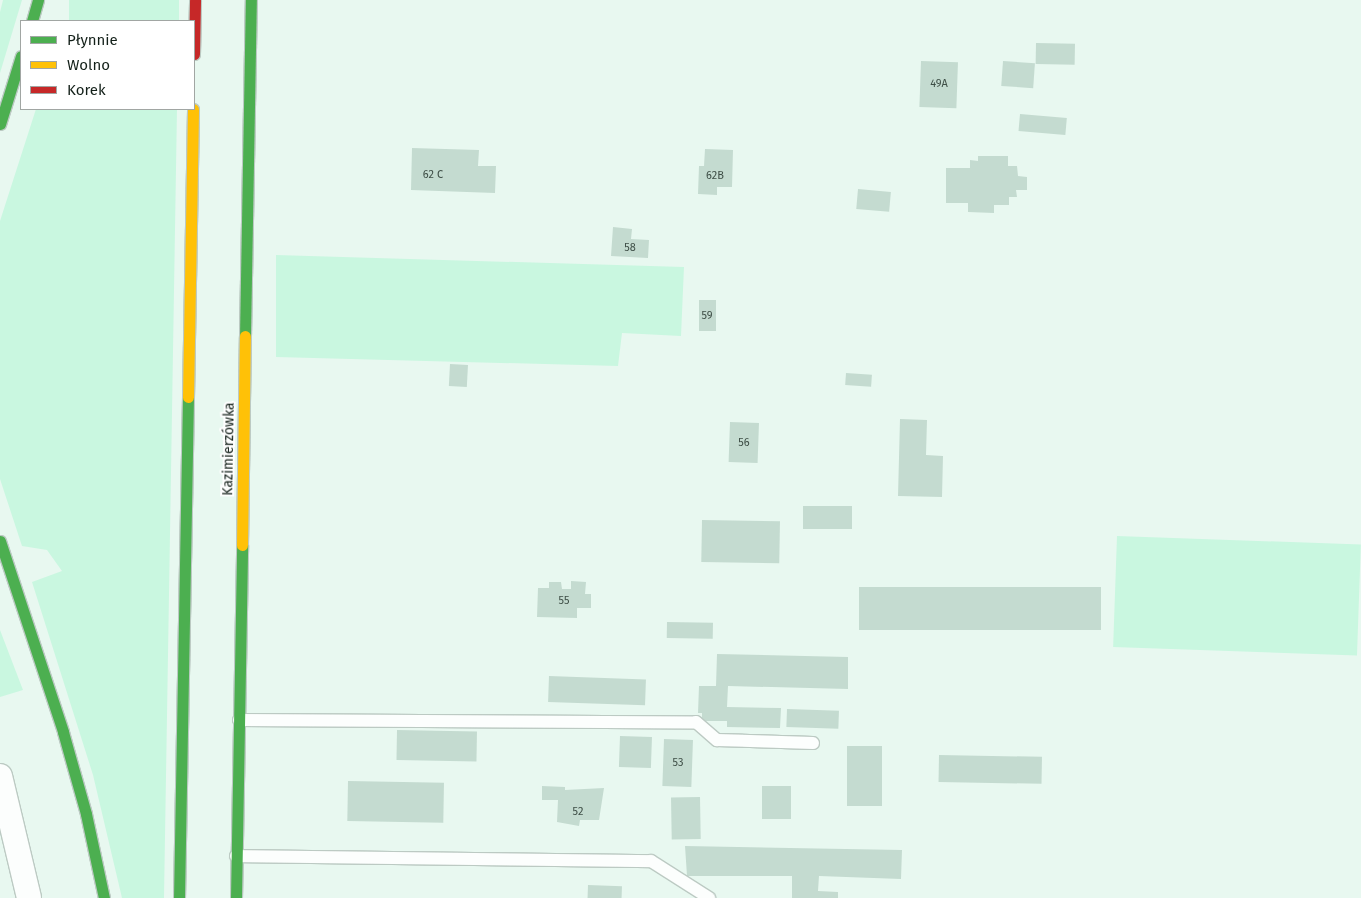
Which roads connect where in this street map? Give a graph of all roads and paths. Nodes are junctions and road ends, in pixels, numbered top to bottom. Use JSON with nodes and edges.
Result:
{"nodes":[{"id":1,"x":38,"y":0,"type":"edge"},
{"id":2,"x":195,"y":0,"type":"edge"},
{"id":3,"x":251,"y":0,"type":"edge"},
{"id":4,"x":32,"y":20,"type":"edge"},
{"id":5,"x":195,"y":20,"type":"edge"},
{"id":6,"x":20,"y":59,"type":"edge"},
{"id":7,"x":193,"y":110,"type":"edge"},
{"id":8,"x":0,"y":124,"type":"edge"},
{"id":9,"x":0,"y":540,"type":"edge"},
{"id":10,"x":239,"y":720,"type":"junction"},
{"id":11,"x":813,"y":743,"type":"dead end"},
{"id":12,"x":0,"y":776,"type":"edge"},
{"id":13,"x":236,"y":856,"type":"junction"},
{"id":14,"x":29,"y":898,"type":"edge"},
{"id":15,"x":104,"y":898,"type":"edge"},
{"id":16,"x":179,"y":898,"type":"edge"},
{"id":17,"x":236,"y":898,"type":"edge"},
{"id":18,"x":709,"y":898,"type":"edge"}],
"edges":[{"from":1,"to":4,"type":"main road"},
{"from":2,"to":5,"type":"main road"},
{"from":3,"to":10,"type":"main road","name":"Kazimierzówka"},
{"from":6,"to":8,"type":"main road"},
{"from":7,"to":16,"type":"main road"},
{"from":9,"to":15,"type":"main road"},
{"from":10,"to":11,"type":"lane"},
{"from":10,"to":13,"type":"main road","name":"Kazimierzówka"},
{"from":12,"to":14,"type":"street"},
{"from":13,"to":17,"type":"main road","name":"Kazimierzówka"},
{"from":13,"to":18,"type":"lane"}]}
